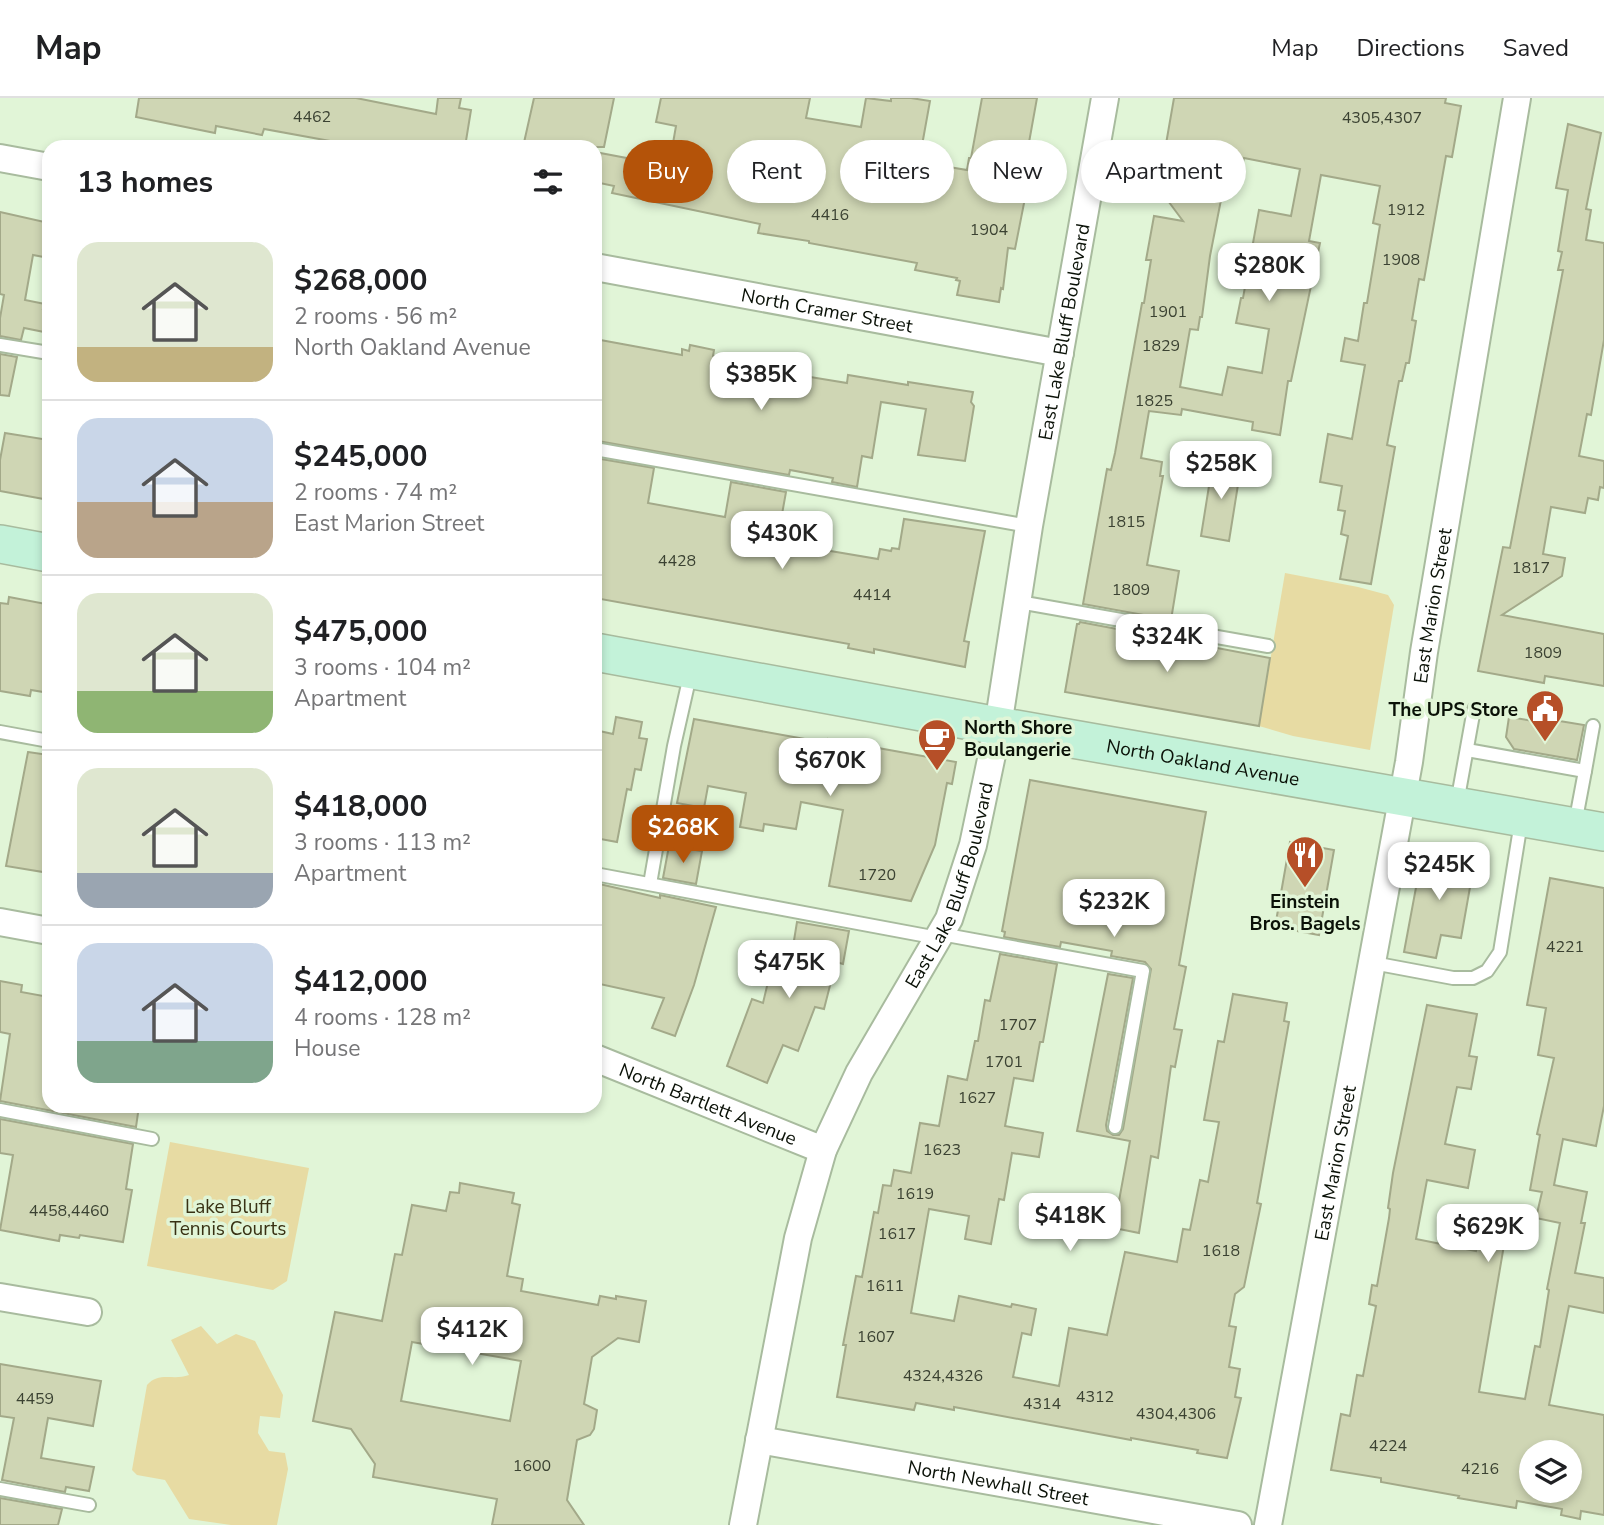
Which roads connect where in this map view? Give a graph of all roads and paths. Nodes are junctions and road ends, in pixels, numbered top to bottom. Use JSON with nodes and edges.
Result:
{"nodes":[{"id":1,"x":1105,"y":98,"type":"edge"},
{"id":2,"x":1517,"y":98,"type":"edge"},
{"id":3,"x":0,"y":158,"type":"edge"},
{"id":4,"x":42,"y":166,"type":"edge"},
{"id":5,"x":602,"y":268,"type":"edge"},
{"id":6,"x":0,"y":345,"type":"edge"},
{"id":7,"x":42,"y":352,"type":"edge"},
{"id":8,"x":1060,"y":353,"type":"junction"},
{"id":9,"x":602,"y":450,"type":"edge"},
{"id":10,"x":1029,"y":526,"type":"junction"},
{"id":11,"x":0,"y":544,"type":"edge"},
{"id":12,"x":42,"y":551,"type":"edge"},
{"id":13,"x":1019,"y":602,"type":"junction"},
{"id":14,"x":1268,"y":646,"type":"dead end"},
{"id":15,"x":602,"y":653,"type":"edge"},
{"id":16,"x":691,"y":670,"type":"junction"},
{"id":17,"x":1474,"y":709,"type":"dead end"},
{"id":18,"x":998,"y":726,"type":"junction"},
{"id":19,"x":1593,"y":726,"type":"dead end"},
{"id":20,"x":0,"y":732,"type":"edge"},
{"id":21,"x":42,"y":740,"type":"edge"},
{"id":22,"x":1466,"y":750,"type":"junction"},
{"id":23,"x":1585,"y":771,"type":"junction"},
{"id":24,"x":1403,"y":798,"type":"junction"},
{"id":25,"x":1456,"y":807,"type":"junction"},
{"id":26,"x":1521,"y":818,"type":"junction"},
{"id":27,"x":1589,"y":830,"type":"edge"},
{"id":28,"x":602,"y":875,"type":"edge"},
{"id":29,"x":650,"y":884,"type":"junction"},
{"id":30,"x":0,"y":922,"type":"edge"},
{"id":31,"x":42,"y":930,"type":"edge"},
{"id":32,"x":940,"y":936,"type":"junction"},
{"id":33,"x":1373,"y":963,"type":"junction"},
{"id":34,"x":602,"y":1061,"type":"edge"},
{"id":35,"x":0,"y":1110,"type":"edge"},
{"id":36,"x":1115,"y":1126,"type":"dead end"},
{"id":37,"x":152,"y":1139,"type":"dead end"},
{"id":38,"x":823,"y":1150,"type":"junction"},
{"id":39,"x":0,"y":1297,"type":"edge"},
{"id":40,"x":88,"y":1312,"type":"dead end"},
{"id":41,"x":759,"y":1440,"type":"junction"},
{"id":42,"x":0,"y":1489,"type":"edge"},
{"id":43,"x":89,"y":1505,"type":"dead end"},
{"id":44,"x":743,"y":1525,"type":"edge"},
{"id":45,"x":1238,"y":1525,"type":"edge"},
{"id":46,"x":1268,"y":1525,"type":"edge"}],
"edges":[{"from":1,"to":8,"type":"street","name":"East Lake Bluff Boulevard"},
{"from":2,"to":24,"type":"street","name":"East Marion Street"},
{"from":3,"to":4,"type":"street"},
{"from":5,"to":8,"type":"street","name":"North Cramer Street"},
{"from":6,"to":7,"type":"lane"},
{"from":8,"to":10,"type":"street","name":"East Lake Bluff Boulevard"},
{"from":9,"to":10,"type":"lane"},
{"from":10,"to":13,"type":"street","name":"East Lake Bluff Boulevard"},
{"from":11,"to":12,"type":"main road"},
{"from":13,"to":14,"type":"lane"},
{"from":13,"to":18,"type":"street","name":"East Lake Bluff Boulevard"},
{"from":15,"to":16,"type":"main road","name":"North Oakland Avenue"},
{"from":16,"to":18,"type":"main road","name":"North Oakland Avenue"},
{"from":16,"to":29,"type":"lane"},
{"from":17,"to":22,"type":"lane"},
{"from":18,"to":24,"type":"main road","name":"North Oakland Avenue"},
{"from":18,"to":32,"type":"street","name":"East Lake Bluff Boulevard"},
{"from":19,"to":23,"type":"lane"},
{"from":20,"to":21,"type":"lane"},
{"from":22,"to":23,"type":"lane"},
{"from":22,"to":25,"type":"lane"},
{"from":23,"to":27,"type":"lane"},
{"from":24,"to":25,"type":"main road","name":"North Oakland Avenue"},
{"from":24,"to":33,"type":"street","name":"East Marion Street"},
{"from":25,"to":26,"type":"main road","name":"North Oakland Avenue"},
{"from":26,"to":27,"type":"main road","name":"North Oakland Avenue"},
{"from":26,"to":33,"type":"lane"},
{"from":28,"to":29,"type":"lane"},
{"from":29,"to":32,"type":"lane"},
{"from":30,"to":31,"type":"street"},
{"from":32,"to":36,"type":"lane"},
{"from":32,"to":38,"type":"street","name":"East Lake Bluff Boulevard"},
{"from":33,"to":46,"type":"street","name":"East Marion Street"},
{"from":34,"to":38,"type":"street","name":"North Bartlett Avenue"},
{"from":35,"to":37,"type":"lane"},
{"from":38,"to":41,"type":"street","name":"East Lake Bluff Boulevard"},
{"from":39,"to":40,"type":"street"},
{"from":41,"to":44,"type":"street","name":"East Lake Bluff Boulevard"},
{"from":41,"to":45,"type":"street","name":"North Newhall Street"},
{"from":42,"to":43,"type":"lane"}]}
